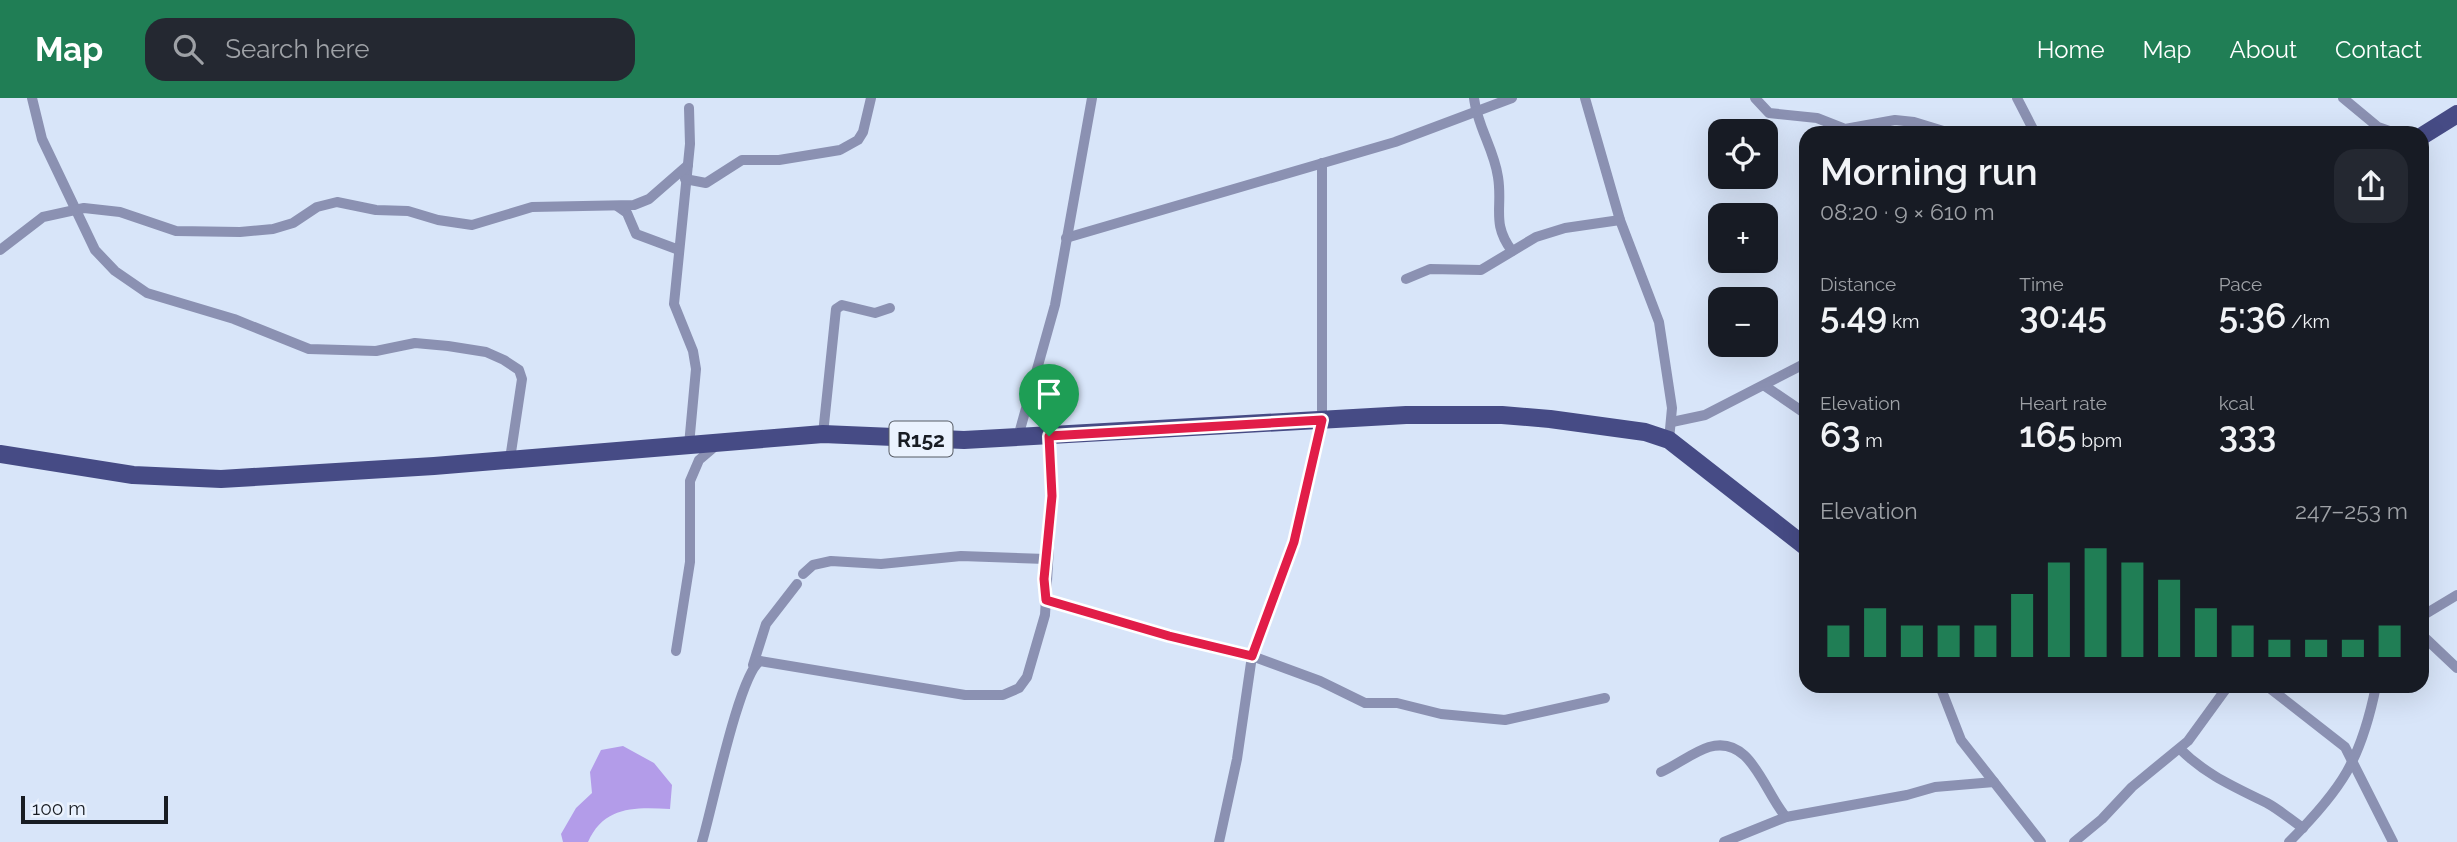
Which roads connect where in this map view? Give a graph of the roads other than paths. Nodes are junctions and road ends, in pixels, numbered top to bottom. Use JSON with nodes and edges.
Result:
{"nodes":[{"id":1,"x":33,"y":98,"type":"edge"},
{"id":2,"x":871,"y":98,"type":"edge"},
{"id":3,"x":1093,"y":98,"type":"edge"},
{"id":4,"x":1474,"y":98,"type":"edge"},
{"id":5,"x":1512,"y":98,"type":"edge"},
{"id":6,"x":1585,"y":98,"type":"edge"},
{"id":7,"x":1755,"y":98,"type":"edge"},
{"id":8,"x":2017,"y":98,"type":"edge"},
{"id":9,"x":2343,"y":98,"type":"edge"},
{"id":10,"x":689,"y":108,"type":"dead end"},
{"id":11,"x":1476,"y":112,"type":"junction"},
{"id":12,"x":2457,"y":114,"type":"edge"},
{"id":13,"x":1834,"y":126,"type":"edge"},
{"id":14,"x":1867,"y":126,"type":"edge"},
{"id":15,"x":1927,"y":126,"type":"edge"},
{"id":16,"x":2031,"y":126,"type":"edge"},
{"id":17,"x":2377,"y":126,"type":"edge"},
{"id":18,"x":2429,"y":132,"type":"edge"},
{"id":19,"x":1322,"y":163,"type":"junction"},
{"id":20,"x":688,"y":165,"type":"junction"},
{"id":21,"x":685,"y":180,"type":"junction"},
{"id":22,"x":617,"y":206,"type":"junction"},
{"id":23,"x":74,"y":211,"type":"junction"},
{"id":24,"x":1619,"y":220,"type":"junction"},
{"id":25,"x":1066,"y":238,"type":"junction"},
{"id":26,"x":0,"y":250,"type":"edge"},
{"id":27,"x":679,"y":250,"type":"junction"},
{"id":28,"x":1512,"y":251,"type":"junction"},
{"id":29,"x":1406,"y":279,"type":"dead end"},
{"id":30,"x":890,"y":308,"type":"dead end"},
{"id":31,"x":1799,"y":367,"type":"edge"},
{"id":32,"x":1765,"y":386,"type":"junction"},
{"id":33,"x":1799,"y":409,"type":"edge"},
{"id":34,"x":1322,"y":420,"type":"junction"},
{"id":35,"x":1672,"y":422,"type":"junction"},
{"id":36,"x":824,"y":434,"type":"junction"},
{"id":37,"x":1049,"y":436,"type":"junction"},
{"id":38,"x":1018,"y":437,"type":"junction"},
{"id":39,"x":1669,"y":440,"type":"junction"},
{"id":40,"x":722,"y":442,"type":"junction"},
{"id":41,"x":689,"y":445,"type":"junction"},
{"id":42,"x":0,"y":454,"type":"edge"},
{"id":43,"x":510,"y":459,"type":"junction"},
{"id":44,"x":1799,"y":542,"type":"edge"},
{"id":45,"x":1046,"y":559,"type":"junction"},
{"id":46,"x":2457,"y":595,"type":"edge"},
{"id":47,"x":1046,"y":600,"type":"junction"},
{"id":48,"x":2429,"y":612,"type":"edge"},
{"id":49,"x":2429,"y":642,"type":"edge"},
{"id":50,"x":676,"y":651,"type":"dead end"},
{"id":51,"x":1252,"y":656,"type":"junction"},
{"id":52,"x":753,"y":665,"type":"junction"},
{"id":53,"x":2457,"y":668,"type":"edge"},
{"id":54,"x":1943,"y":693,"type":"edge"},
{"id":55,"x":2223,"y":693,"type":"edge"},
{"id":56,"x":2276,"y":693,"type":"edge"},
{"id":57,"x":2374,"y":693,"type":"edge"},
{"id":58,"x":1605,"y":698,"type":"dead end"},
{"id":59,"x":2180,"y":749,"type":"junction"},
{"id":60,"x":2354,"y":761,"type":"junction"},
{"id":61,"x":1661,"y":772,"type":"dead end"},
{"id":62,"x":2361,"y":778,"type":"junction"},
{"id":63,"x":2345,"y":779,"type":"junction"},
{"id":64,"x":1994,"y":782,"type":"junction"},
{"id":65,"x":1786,"y":817,"type":"junction"},
{"id":66,"x":2303,"y":828,"type":"junction"},
{"id":67,"x":702,"y":842,"type":"edge"},
{"id":68,"x":1219,"y":842,"type":"edge"},
{"id":69,"x":1724,"y":842,"type":"edge"},
{"id":70,"x":2041,"y":842,"type":"edge"},
{"id":71,"x":2074,"y":842,"type":"edge"},
{"id":72,"x":2290,"y":842,"type":"edge"},
{"id":73,"x":2393,"y":842,"type":"edge"}],
"edges":[{"from":1,"to":23,"type":"street"},
{"from":2,"to":21,"type":"street"},
{"from":3,"to":25,"type":"street"},
{"from":4,"to":11,"type":"street"},
{"from":5,"to":11,"type":"street"},
{"from":6,"to":24,"type":"street"},
{"from":7,"to":13,"type":"street"},
{"from":8,"to":16,"type":"street"},
{"from":9,"to":17,"type":"street"},
{"from":10,"to":20,"type":"street"},
{"from":11,"to":19,"type":"street"},
{"from":11,"to":28,"type":"street"},
{"from":12,"to":18,"type":"main road"},
{"from":14,"to":15,"type":"street"},
{"from":19,"to":25,"type":"street"},
{"from":19,"to":34,"type":"street"},
{"from":20,"to":21,"type":"street"},
{"from":20,"to":22,"type":"street"},
{"from":21,"to":27,"type":"street"},
{"from":22,"to":23,"type":"street"},
{"from":22,"to":27,"type":"street"},
{"from":23,"to":26,"type":"street"},
{"from":23,"to":43,"type":"street"},
{"from":24,"to":28,"type":"street"},
{"from":24,"to":35,"type":"street"},
{"from":25,"to":38,"type":"street"},
{"from":27,"to":41,"type":"street"},
{"from":28,"to":29,"type":"street"},
{"from":30,"to":36,"type":"street"},
{"from":31,"to":32,"type":"street"},
{"from":32,"to":33,"type":"street"},
{"from":32,"to":35,"type":"street"},
{"from":34,"to":37,"type":"main road","number":"R152"},
{"from":34,"to":39,"type":"main road","number":"R152"},
{"from":34,"to":51,"type":"street"},
{"from":35,"to":39,"type":"street"},
{"from":36,"to":38,"type":"main road","number":"R152"},
{"from":36,"to":40,"type":"main road","number":"R152"},
{"from":37,"to":38,"type":"main road","number":"R152"},
{"from":37,"to":45,"type":"street"},
{"from":39,"to":44,"type":"main road","number":"R152"},
{"from":40,"to":41,"type":"main road","number":"R152"},
{"from":40,"to":50,"type":"street"},
{"from":41,"to":43,"type":"main road","number":"R152"},
{"from":42,"to":43,"type":"main road","number":"R152"},
{"from":45,"to":47,"type":"street"},
{"from":45,"to":52,"type":"street"},
{"from":46,"to":48,"type":"street"},
{"from":47,"to":51,"type":"street"},
{"from":47,"to":52,"type":"street"},
{"from":49,"to":53,"type":"street"},
{"from":51,"to":58,"type":"street"},
{"from":51,"to":68,"type":"street"},
{"from":52,"to":67,"type":"street"},
{"from":54,"to":64,"type":"street"},
{"from":55,"to":59,"type":"street"},
{"from":56,"to":60,"type":"street"},
{"from":57,"to":60,"type":"street"},
{"from":59,"to":66,"type":"street"},
{"from":59,"to":71,"type":"street"},
{"from":60,"to":62,"type":"street"},
{"from":60,"to":63,"type":"street"},
{"from":61,"to":65,"type":"street"},
{"from":62,"to":63,"type":"street"},
{"from":62,"to":73,"type":"street"},
{"from":63,"to":66,"type":"street"},
{"from":64,"to":65,"type":"street"},
{"from":64,"to":70,"type":"street"},
{"from":65,"to":69,"type":"street"},
{"from":66,"to":72,"type":"street"}]}
